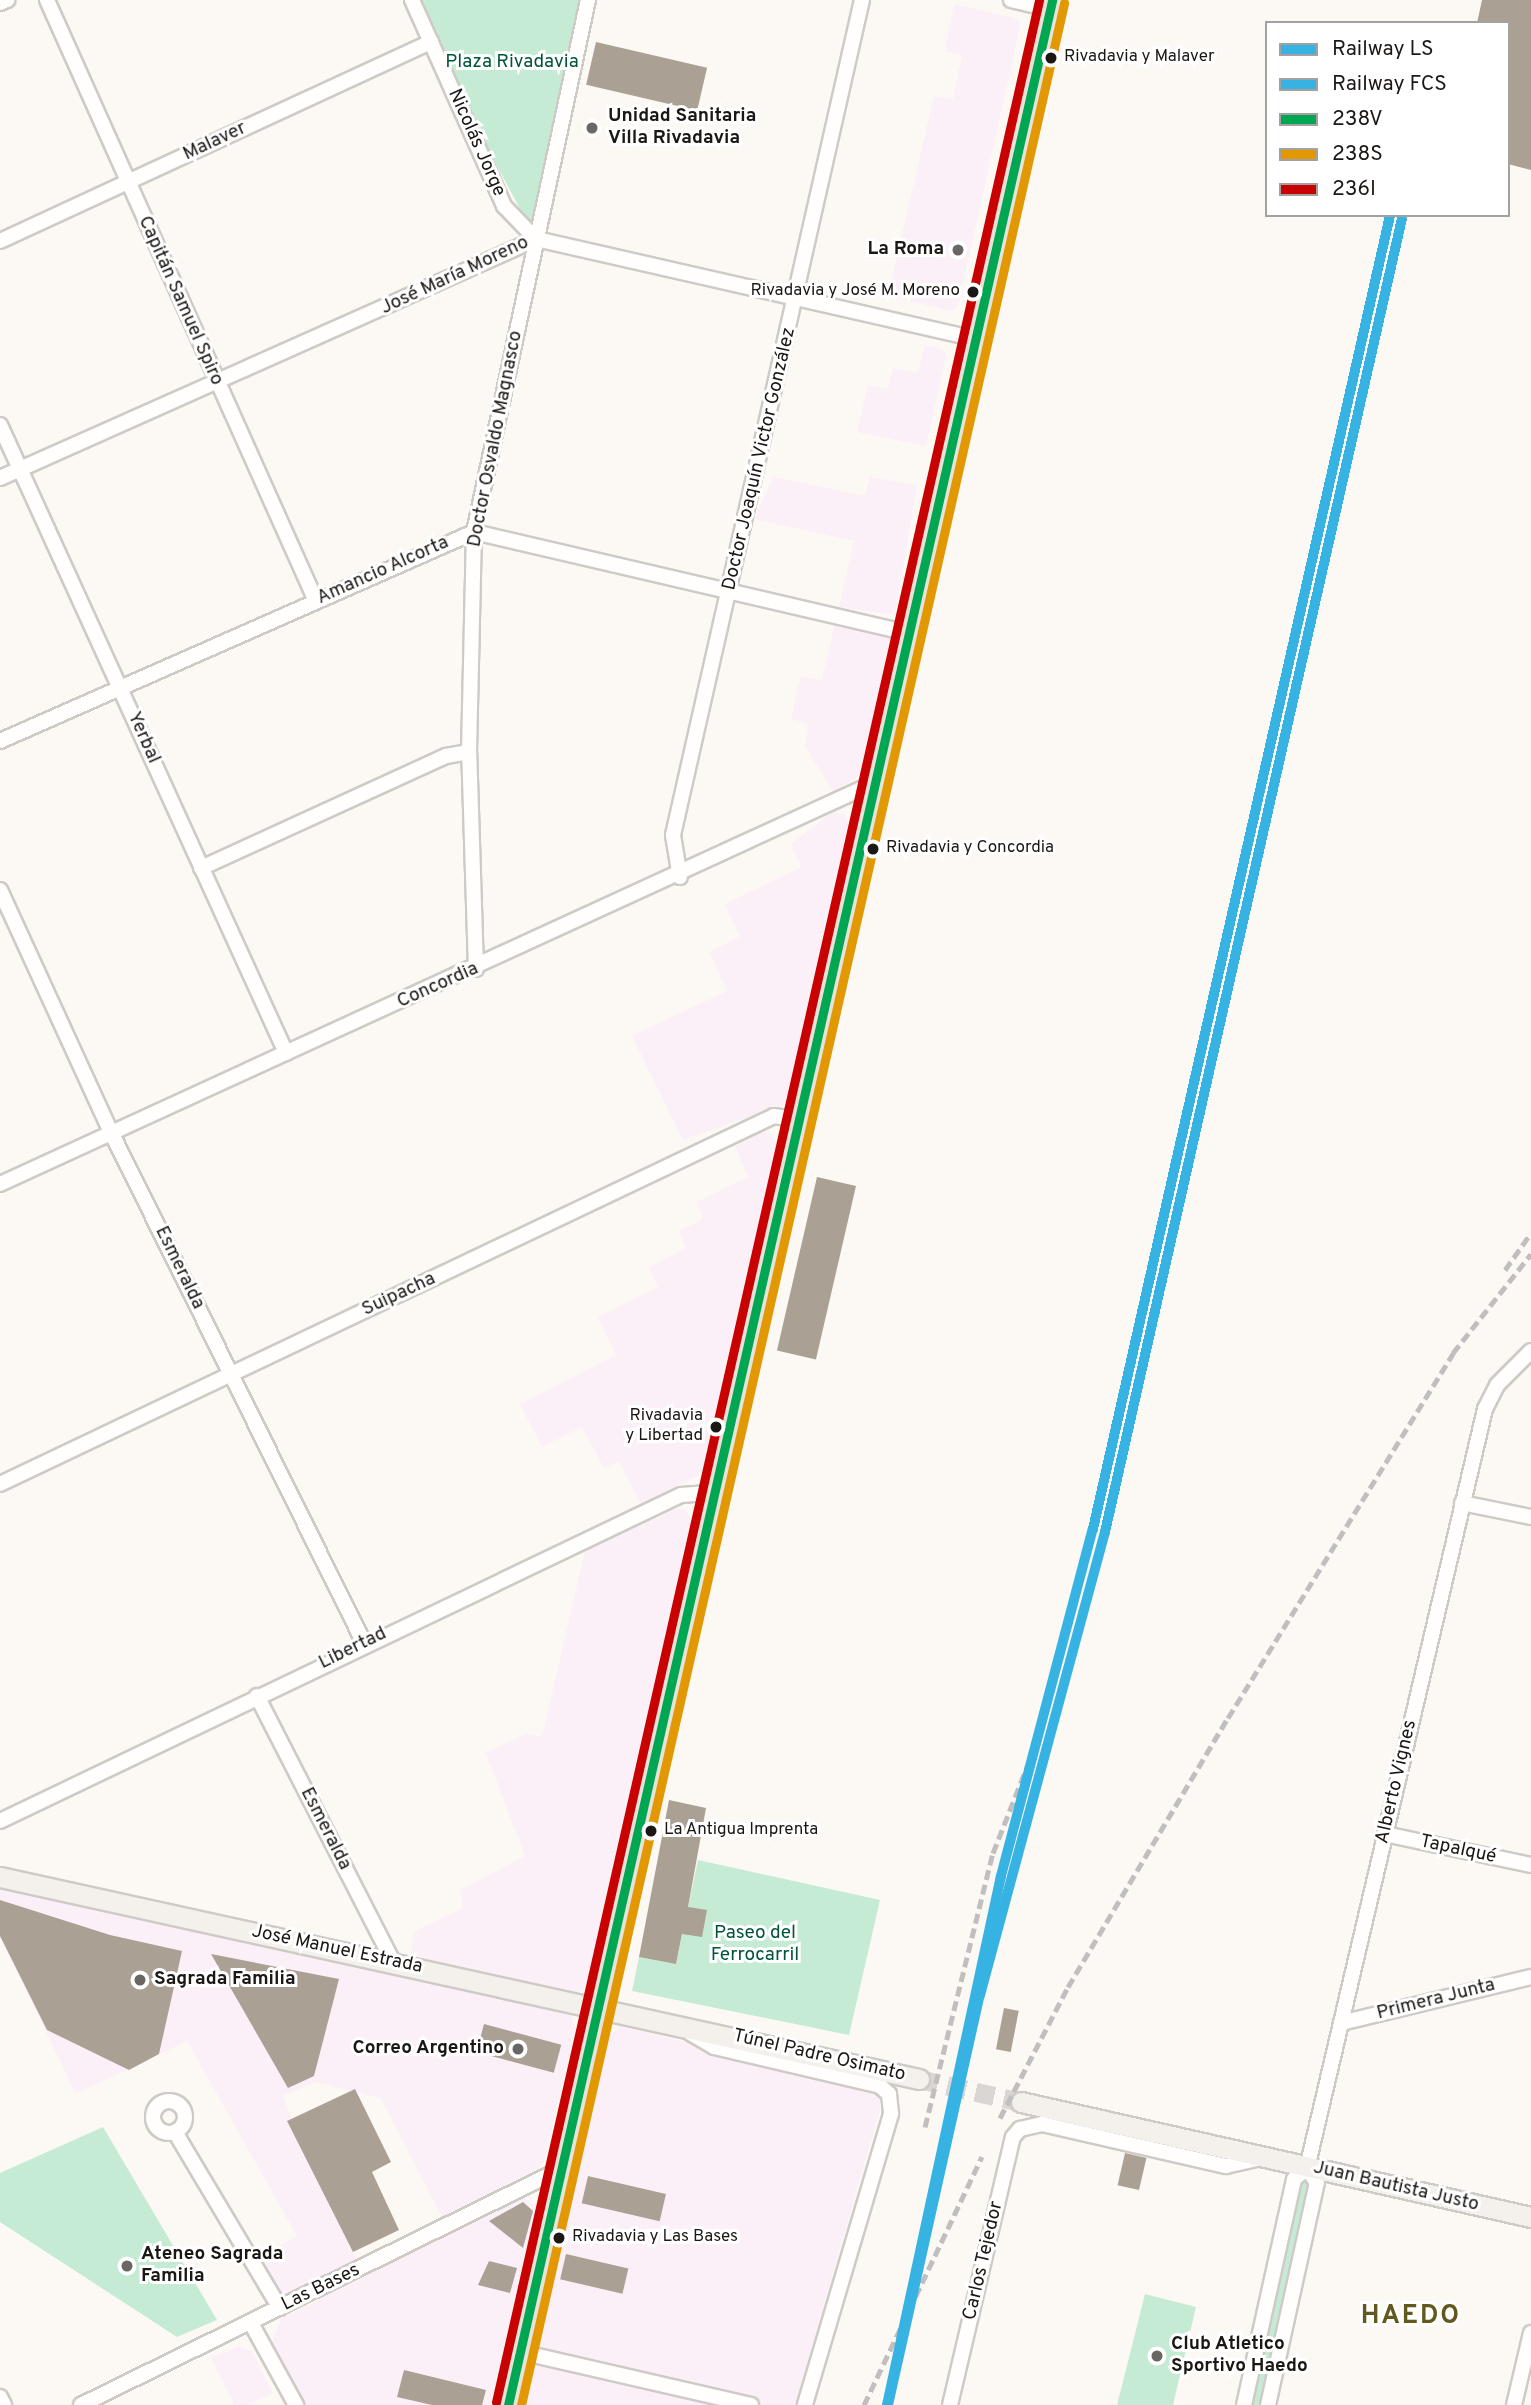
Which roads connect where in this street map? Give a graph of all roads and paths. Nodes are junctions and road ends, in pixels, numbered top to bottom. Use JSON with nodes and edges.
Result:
{"nodes":[{"id":1,"x":7,"y":0,"type":"edge"},
{"id":2,"x":47,"y":0,"type":"edge"},
{"id":3,"x":412,"y":0,"type":"edge"},
{"id":4,"x":588,"y":0,"type":"edge"},
{"id":5,"x":862,"y":0,"type":"edge"},
{"id":6,"x":1011,"y":0,"type":"edge"},
{"id":7,"x":0,"y":3,"type":"edge"},
{"id":8,"x":1051,"y":4,"type":"edge"},
{"id":9,"x":431,"y":42,"type":"junction"},
{"id":10,"x":127,"y":183,"type":"junction"},
{"id":11,"x":536,"y":239,"type":"junction"},
{"id":12,"x":0,"y":241,"type":"edge"},
{"id":13,"x":796,"y":298,"type":"junction"},
{"id":14,"x":975,"y":339,"type":"junction"},
{"id":15,"x":218,"y":385,"type":"junction"},
{"id":16,"x":0,"y":425,"type":"edge"},
{"id":17,"x":20,"y":469,"type":"junction"},
{"id":18,"x":0,"y":478,"type":"edge"},
{"id":19,"x":474,"y":532,"type":"junction"},
{"id":20,"x":730,"y":591,"type":"junction"},
{"id":21,"x":316,"y":601,"type":"junction"},
{"id":22,"x":908,"y":633,"type":"junction"},
{"id":23,"x":122,"y":690,"type":"junction"},
{"id":24,"x":0,"y":741,"type":"edge"},
{"id":25,"x":469,"y":752,"type":"junction"},
{"id":26,"x":874,"y":783,"type":"junction"},
{"id":27,"x":201,"y":868,"type":"junction"},
{"id":28,"x":680,"y":877,"type":"junction"},
{"id":29,"x":0,"y":890,"type":"edge"},
{"id":30,"x":476,"y":970,"type":"junction"},
{"id":31,"x":286,"y":1053,"type":"junction"},
{"id":32,"x":799,"y":1120,"type":"junction"},
{"id":33,"x":111,"y":1132,"type":"junction"},
{"id":34,"x":0,"y":1184,"type":"edge"},
{"id":35,"x":1531,"y":1351,"type":"edge"},
{"id":36,"x":232,"y":1375,"type":"junction"},
{"id":37,"x":0,"y":1484,"type":"edge"},
{"id":38,"x":712,"y":1493,"type":"junction"},
{"id":39,"x":1462,"y":1503,"type":"junction"},
{"id":40,"x":1531,"y":1517,"type":"edge"},
{"id":41,"x":364,"y":1643,"type":"junction"},
{"id":42,"x":257,"y":1696,"type":"junction"},
{"id":43,"x":0,"y":1821,"type":"edge"},
{"id":44,"x":1385,"y":1834,"type":"junction"},
{"id":45,"x":1531,"y":1865,"type":"edge"},
{"id":46,"x":0,"y":1877,"type":"edge"},
{"id":47,"x":393,"y":1962,"type":"junction"},
{"id":48,"x":1531,"y":1977,"type":"edge"},
{"id":49,"x":597,"y":2007,"type":"junction"},
{"id":50,"x":674,"y":2023,"type":"junction"},
{"id":51,"x":1341,"y":2023,"type":"junction"},
{"id":52,"x":720,"y":2033,"type":"joint"},
{"id":53,"x":919,"y":2079,"type":"tunnel mouth"},
{"id":54,"x":1021,"y":2102,"type":"tunnel mouth"},
{"id":55,"x":1027,"y":2123,"type":"joint"},
{"id":56,"x":175,"y":2132,"type":"dead end"},
{"id":57,"x":1261,"y":2158,"type":"junction"},
{"id":58,"x":1307,"y":2168,"type":"junction"},
{"id":59,"x":559,"y":2170,"type":"junction"},
{"id":60,"x":1531,"y":2217,"type":"edge"},
{"id":61,"x":280,"y":2308,"type":"junction"},
{"id":62,"x":251,"y":2323,"type":"junction"},
{"id":63,"x":1531,"y":2333,"type":"edge"},
{"id":64,"x":520,"y":2352,"type":"junction"},
{"id":65,"x":0,"y":2397,"type":"edge"},
{"id":66,"x":4,"y":2405,"type":"edge"},
{"id":67,"x":81,"y":2405,"type":"edge"},
{"id":68,"x":296,"y":2405,"type":"edge"},
{"id":69,"x":508,"y":2405,"type":"edge"},
{"id":70,"x":751,"y":2405,"type":"edge"},
{"id":71,"x":805,"y":2405,"type":"edge"},
{"id":72,"x":950,"y":2405,"type":"edge"},
{"id":73,"x":1244,"y":2405,"type":"edge"},
{"id":74,"x":1268,"y":2405,"type":"edge"},
{"id":75,"x":1514,"y":2405,"type":"edge"}],
"edges":[{"from":1,"to":7,"type":"street"},
{"from":2,"to":10,"type":"street","name":"Capitán Samuel Spiro"},
{"from":3,"to":9,"type":"street","name":"Nicolás Jorge"},
{"from":4,"to":11,"type":"street","name":"Doctor Osvaldo Magnasco"},
{"from":5,"to":13,"type":"street","name":"Doctor Joaquín Victor González"},
{"from":6,"to":8,"type":"street"},
{"from":8,"to":14,"type":"main road"},
{"from":9,"to":10,"type":"street","name":"Malaver"},
{"from":9,"to":11,"type":"street","name":"Nicolás Jorge"},
{"from":10,"to":12,"type":"street","name":"Malaver"},
{"from":10,"to":15,"type":"street","name":"Capitán Samuel Spiro"},
{"from":11,"to":13,"type":"street","name":"José María Moreno"},
{"from":11,"to":15,"type":"street","name":"José María Moreno"},
{"from":11,"to":19,"type":"street","name":"Doctor Osvaldo Magnasco"},
{"from":13,"to":14,"type":"street","name":"José María Moreno"},
{"from":13,"to":20,"type":"street","name":"Doctor Joaquín Victor González"},
{"from":14,"to":22,"type":"main road"},
{"from":15,"to":17,"type":"street","name":"José María Moreno"},
{"from":15,"to":21,"type":"street","name":"Capitán Samuel Spiro"},
{"from":16,"to":17,"type":"street","name":"Yerbal"},
{"from":17,"to":18,"type":"street","name":"José María Moreno"},
{"from":17,"to":23,"type":"street","name":"Yerbal"},
{"from":19,"to":20,"type":"street","name":"Amancio Alcorta"},
{"from":19,"to":21,"type":"street","name":"Amancio Alcorta"},
{"from":19,"to":25,"type":"street","name":"Doctor Osvaldo Magnasco"},
{"from":20,"to":22,"type":"street","name":"Amancio Alcorta"},
{"from":20,"to":28,"type":"street","name":"Doctor Joaquín Victor González"},
{"from":21,"to":23,"type":"street","name":"Amancio Alcorta"},
{"from":22,"to":26,"type":"main road"},
{"from":23,"to":24,"type":"street","name":"Amancio Alcorta"},
{"from":23,"to":27,"type":"street","name":"Yerbal"},
{"from":25,"to":27,"type":"street"},
{"from":25,"to":30,"type":"street","name":"Doctor Osvaldo Magnasco"},
{"from":26,"to":28,"type":"street","name":"Concordia"},
{"from":26,"to":32,"type":"main road"},
{"from":27,"to":31,"type":"street","name":"Yerbal"},
{"from":28,"to":30,"type":"street","name":"Concordia"},
{"from":29,"to":33,"type":"street","name":"Esmeralda"},
{"from":30,"to":31,"type":"street","name":"Concordia"},
{"from":31,"to":33,"type":"street","name":"Concordia"},
{"from":32,"to":36,"type":"street","name":"Suipacha"},
{"from":32,"to":38,"type":"main road"},
{"from":33,"to":34,"type":"street","name":"Concordia"},
{"from":33,"to":36,"type":"street","name":"Esmeralda"},
{"from":35,"to":39,"type":"street","name":"Alberto Vignes"},
{"from":36,"to":37,"type":"street","name":"Suipacha"},
{"from":36,"to":41,"type":"street","name":"Esmeralda"},
{"from":38,"to":41,"type":"street","name":"Libertad"},
{"from":38,"to":49,"type":"main road"},
{"from":39,"to":40,"type":"street"},
{"from":39,"to":44,"type":"street","name":"Alberto Vignes"},
{"from":41,"to":42,"type":"street","name":"Libertad"},
{"from":42,"to":43,"type":"street","name":"Libertad"},
{"from":42,"to":47,"type":"street","name":"Esmeralda"},
{"from":44,"to":45,"type":"street","name":"Tapalqué"},
{"from":44,"to":51,"type":"street","name":"Alberto Vignes"},
{"from":46,"to":47,"type":"street","name":"José Manuel Estrada"},
{"from":47,"to":49,"type":"street","name":"José Manuel Estrada"},
{"from":48,"to":51,"type":"street","name":"Primera Junta"},
{"from":49,"to":50,"type":"street","name":"José Manuel Estrada"},
{"from":49,"to":59,"type":"main road"},
{"from":50,"to":52,"type":"street","name":"José Manuel Estrada"},
{"from":50,"to":71,"type":"street","name":"José Manuel Estrada"},
{"from":51,"to":58,"type":"street","name":"Alberto Vignes"},
{"from":52,"to":53,"type":"street","name":"Túnel Padre Osimato"},
{"from":54,"to":57,"type":"street","name":"Juan Bautista Justo"},
{"from":55,"to":57,"type":"street","name":"Juan Bautista Justo"},
{"from":55,"to":72,"type":"street","name":"Carlos Tejedor"},
{"from":56,"to":61,"type":"street"},
{"from":57,"to":58,"type":"street","name":"Juan Bautista Justo"},
{"from":58,"to":60,"type":"street","name":"Juan Bautista Justo"},
{"from":58,"to":73,"type":"street","name":"Alberto Vignes"},
{"from":58,"to":74,"type":"street","name":"Alberto Vignes"},
{"from":59,"to":61,"type":"street","name":"Las Bases"},
{"from":59,"to":64,"type":"main road"},
{"from":61,"to":62,"type":"street","name":"Las Bases"},
{"from":62,"to":67,"type":"street","name":"Las Bases"},
{"from":62,"to":68,"type":"street"},
{"from":63,"to":75,"type":"street"},
{"from":64,"to":69,"type":"main road"},
{"from":64,"to":70,"type":"street"},
{"from":65,"to":66,"type":"street"}]}
